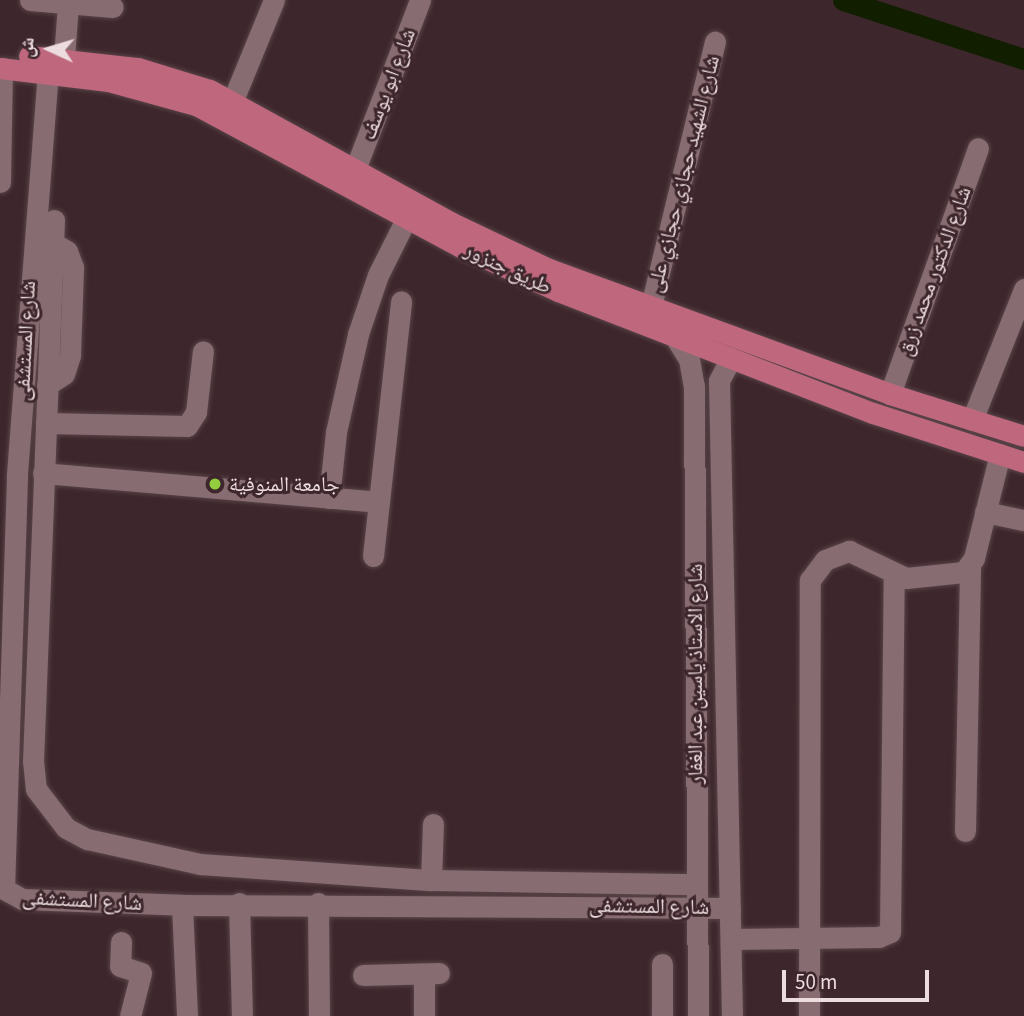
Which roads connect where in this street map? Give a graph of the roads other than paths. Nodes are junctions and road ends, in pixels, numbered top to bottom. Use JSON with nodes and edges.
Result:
{"nodes":[{"id":1,"x":30,"y":0,"type":"edge"},
{"id":2,"x":274,"y":0,"type":"edge"},
{"id":3,"x":420,"y":0,"type":"edge"},
{"id":4,"x":68,"y":4,"type":"junction"},
{"id":5,"x":113,"y":8,"type":"dead end"},
{"id":6,"x":715,"y":42,"type":"dead end"},
{"id":7,"x":1,"y":63,"type":"edge"},
{"id":8,"x":56,"y":65,"type":"junction"},
{"id":9,"x":233,"y":100,"type":"junction"},
{"id":10,"x":978,"y":148,"type":"dead end"},
{"id":11,"x":356,"y":167,"type":"junction"},
{"id":12,"x":0,"y":182,"type":"edge"},
{"id":13,"x":407,"y":218,"type":"junction"},
{"id":14,"x":54,"y":220,"type":"dead end"},
{"id":15,"x":1024,"y":289,"type":"edge"},
{"id":16,"x":401,"y":302,"type":"dead end"},
{"id":17,"x":651,"y":306,"type":"junction"},
{"id":18,"x":675,"y":337,"type":"junction"},
{"id":19,"x":202,"y":351,"type":"dead end"},
{"id":20,"x":731,"y":358,"type":"junction"},
{"id":21,"x":890,"y":394,"type":"junction"},
{"id":22,"x":972,"y":420,"type":"junction"},
{"id":23,"x":46,"y":423,"type":"junction"},
{"id":24,"x":1024,"y":436,"type":"edge"},
{"id":25,"x":1000,"y":454,"type":"junction"},
{"id":26,"x":1024,"y":462,"type":"edge"},
{"id":27,"x":43,"y":473,"type":"junction"},
{"id":28,"x":329,"y":498,"type":"junction"},
{"id":29,"x":379,"y":502,"type":"junction"},
{"id":30,"x":985,"y":512,"type":"junction"},
{"id":31,"x":1024,"y":520,"type":"edge"},
{"id":32,"x":373,"y":556,"type":"dead end"},
{"id":33,"x":970,"y":566,"type":"junction"},
{"id":34,"x":894,"y":574,"type":"junction"},
{"id":35,"x":726,"y":713,"type":"junction"},
{"id":36,"x":695,"y":715,"type":"junction"},
{"id":37,"x":433,"y":824,"type":"dead end"},
{"id":38,"x":965,"y":831,"type":"dead end"},
{"id":39,"x":431,"y":880,"type":"junction"},
{"id":40,"x":696,"y":884,"type":"junction"},
{"id":41,"x":239,"y":903,"type":"junction"},
{"id":42,"x":318,"y":903,"type":"junction"},
{"id":43,"x":183,"y":905,"type":"junction"},
{"id":44,"x":696,"y":906,"type":"junction"},
{"id":45,"x":730,"y":908,"type":"junction"},
{"id":46,"x":809,"y":938,"type":"junction"},
{"id":47,"x":731,"y":939,"type":"junction"},
{"id":48,"x":121,"y":942,"type":"dead end"},
{"id":49,"x":662,"y":964,"type":"dead end"},
{"id":50,"x":363,"y":975,"type":"dead end"},
{"id":51,"x":130,"y":1009,"type":"edge"},
{"id":52,"x":187,"y":1016,"type":"edge"},
{"id":53,"x":242,"y":1016,"type":"edge"},
{"id":54,"x":319,"y":1016,"type":"edge"},
{"id":55,"x":425,"y":1016,"type":"edge"},
{"id":56,"x":662,"y":1016,"type":"edge"},
{"id":57,"x":698,"y":1016,"type":"edge"},
{"id":58,"x":732,"y":1016,"type":"edge"},
{"id":59,"x":809,"y":1016,"type":"edge"}],
"edges":[{"from":1,"to":4,"type":"street"},
{"from":2,"to":9,"type":"street"},
{"from":3,"to":11,"type":"street","name":"شارع ابو يوسف"},
{"from":4,"to":5,"type":"street"},
{"from":4,"to":8,"type":"street"},
{"from":6,"to":17,"type":"street","name":"شارع الشهيد حجازي حجازي على"},
{"from":7,"to":8,"type":"main road","name":"طريق جنزور"},
{"from":7,"to":12,"type":"street"},
{"from":8,"to":9,"type":"main road","name":"طريق جنزور"},
{"from":8,"to":13,"type":"main road","name":"طريق جنزور"},
{"from":8,"to":43,"type":"street","name":"شارع المستشفى"},
{"from":9,"to":11,"type":"main road","name":"طريق جنزور"},
{"from":10,"to":21,"type":"street","name":"شارع الدكتور محمد زرق"},
{"from":11,"to":17,"type":"main road","name":"طريق جنزور"},
{"from":13,"to":18,"type":"main road","name":"طريق جنزور"},
{"from":13,"to":28,"type":"street"},
{"from":14,"to":23,"type":"street"},
{"from":15,"to":22,"type":"street"},
{"from":16,"to":29,"type":"street"},
{"from":17,"to":21,"type":"main road","name":"طريق جنزور"},
{"from":18,"to":20,"type":"main road","name":"طريق جنزور"},
{"from":18,"to":36,"type":"street","name":"شارع الاستاذ ياسين عبد الغفار"},
{"from":19,"to":23,"type":"street"},
{"from":20,"to":25,"type":"main road","name":"طريق جنزور"},
{"from":20,"to":35,"type":"street","name":"شارع الاستاذ ياسين عبد الغفار"},
{"from":21,"to":22,"type":"main road","name":"طريق جنزور"},
{"from":22,"to":24,"type":"main road","name":"طريق جنزور"},
{"from":23,"to":27,"type":"street"},
{"from":25,"to":26,"type":"main road","name":"طريق جنزور"},
{"from":25,"to":30,"type":"street"},
{"from":27,"to":28,"type":"street"},
{"from":27,"to":39,"type":"street"},
{"from":28,"to":29,"type":"street"},
{"from":29,"to":32,"type":"street"},
{"from":30,"to":31,"type":"street"},
{"from":30,"to":33,"type":"street"},
{"from":33,"to":34,"type":"street"},
{"from":33,"to":38,"type":"street"},
{"from":34,"to":46,"type":"street"},
{"from":34,"to":46,"type":"street"},
{"from":35,"to":36,"type":"street"},
{"from":35,"to":45,"type":"street","name":"شارع الاستاذ ياسين عبد الغفار"},
{"from":36,"to":40,"type":"street","name":"شارع الاستاذ ياسين عبد الغفار"},
{"from":37,"to":39,"type":"street"},
{"from":39,"to":40,"type":"street"},
{"from":40,"to":44,"type":"street","name":"شارع الاستاذ ياسين عبد الغفار"},
{"from":41,"to":42,"type":"street","name":"شارع المستشفى"},
{"from":41,"to":43,"type":"street","name":"شارع المستشفى"},
{"from":41,"to":53,"type":"street"},
{"from":42,"to":44,"type":"street","name":"شارع المستشفى"},
{"from":42,"to":54,"type":"street"},
{"from":43,"to":52,"type":"street"},
{"from":44,"to":45,"type":"street","name":"شارع المستشفى"},
{"from":44,"to":57,"type":"street","name":"شارع الاستاذ ياسين عبد الغفار"},
{"from":45,"to":47,"type":"street","name":"شارع الاستاذ ياسين عبد الغفار"},
{"from":46,"to":47,"type":"street"},
{"from":46,"to":59,"type":"street"},
{"from":47,"to":58,"type":"street","name":"شارع الاستاذ ياسين عبد الغفار"},
{"from":48,"to":51,"type":"street"},
{"from":49,"to":56,"type":"street"},
{"from":50,"to":55,"type":"street"}]}
